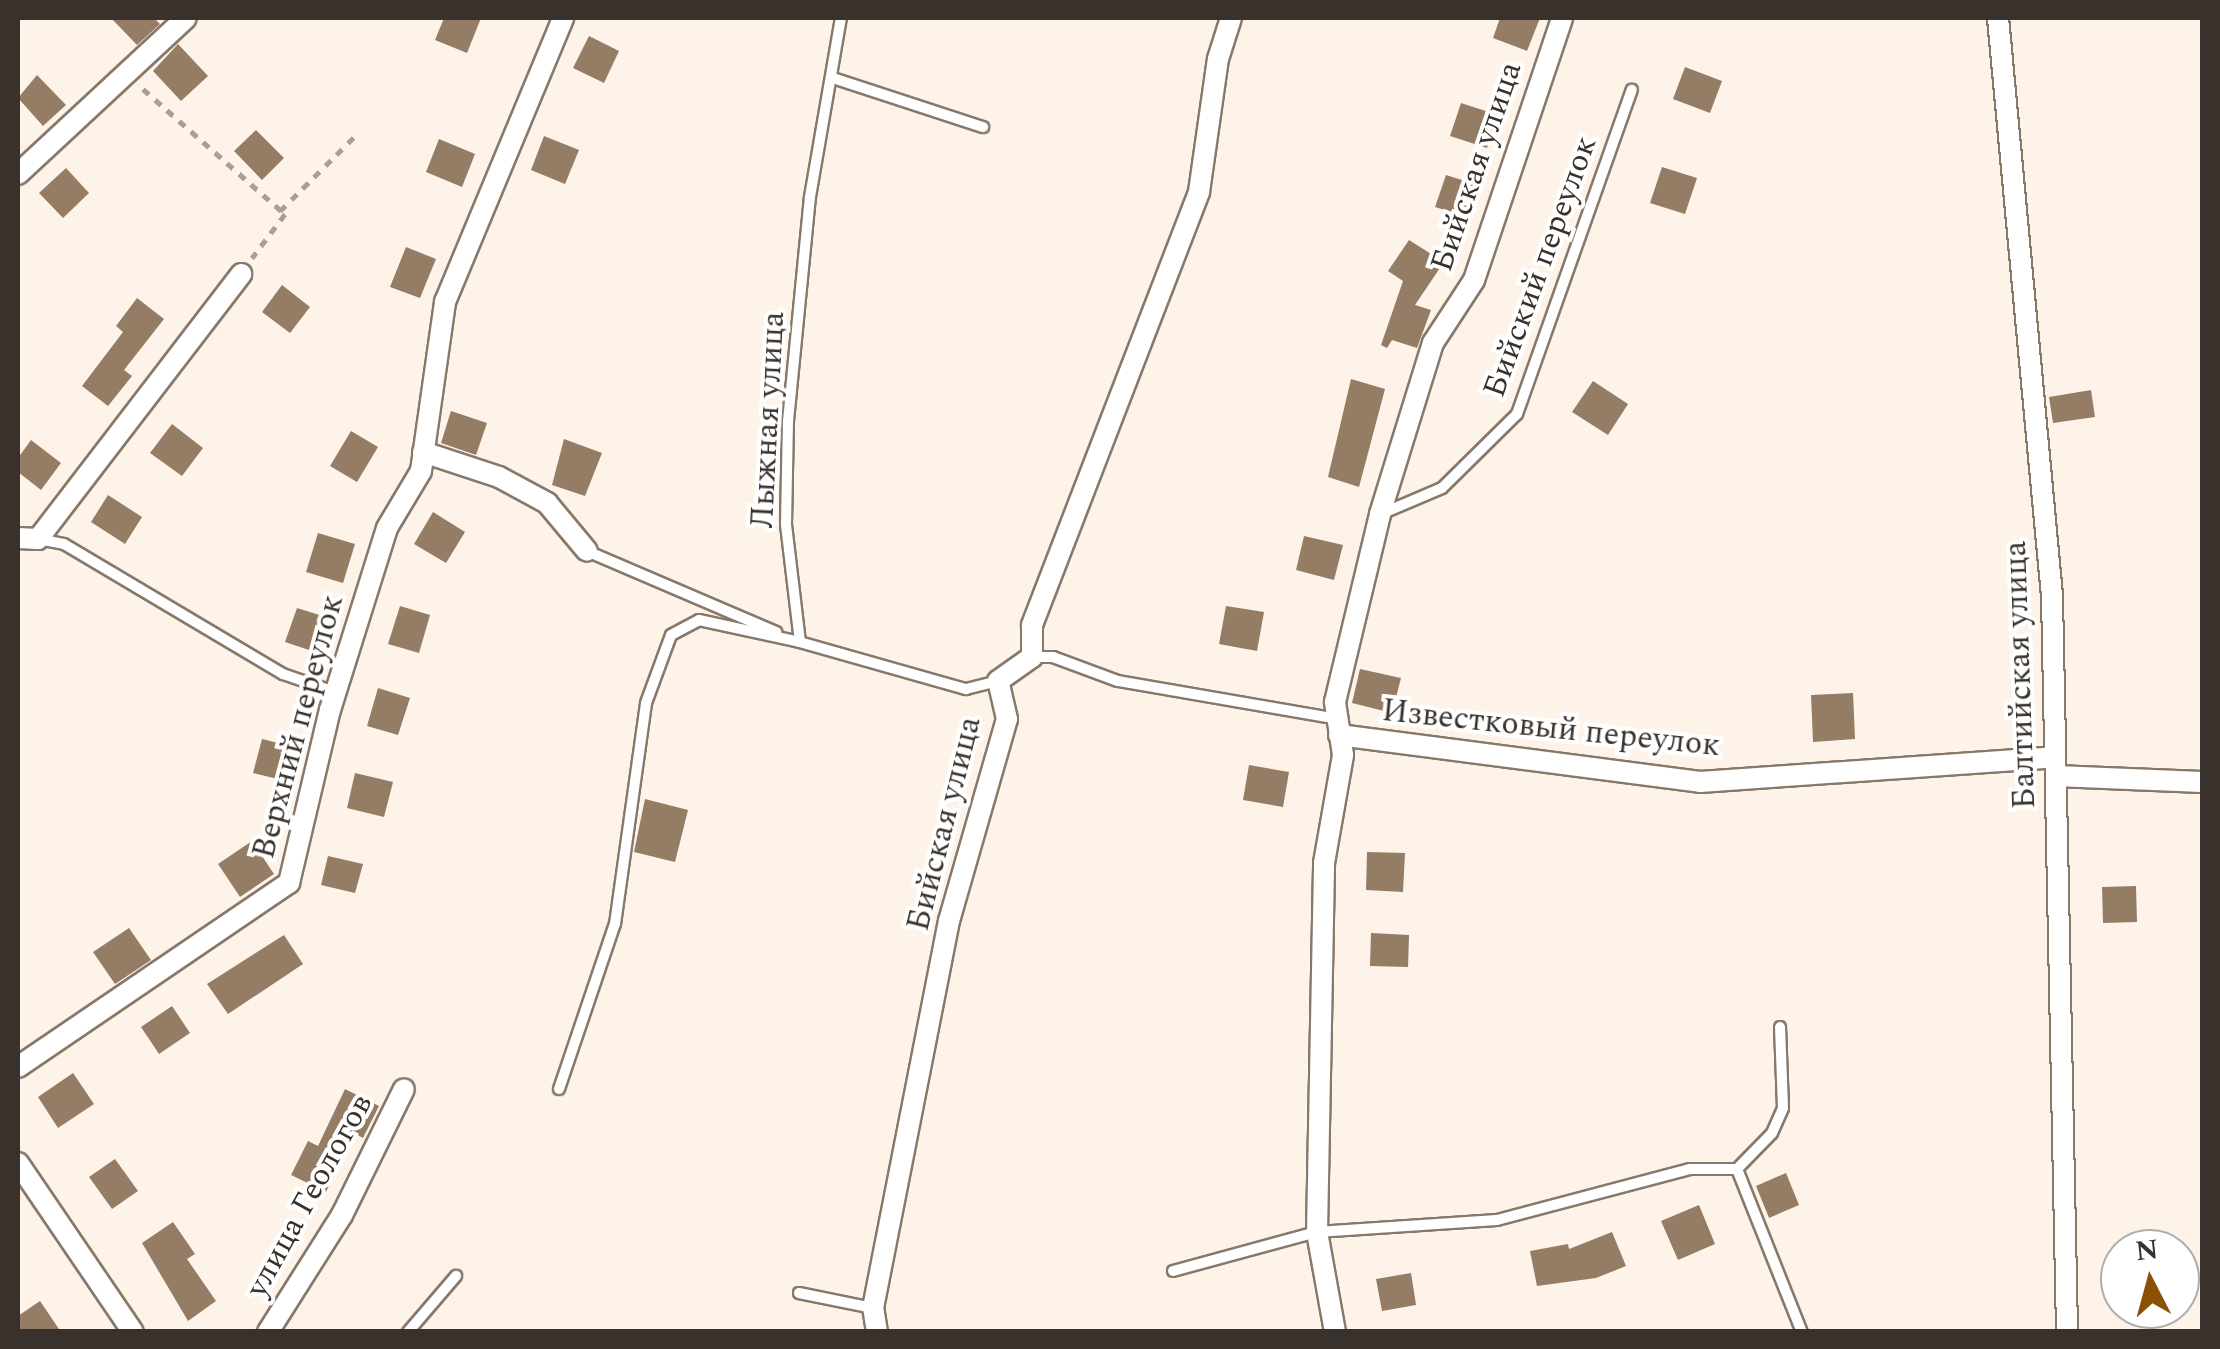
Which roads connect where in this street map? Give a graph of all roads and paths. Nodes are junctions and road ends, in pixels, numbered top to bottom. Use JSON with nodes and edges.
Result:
{"nodes":[{"id":1,"x":186,"y":18,"type":"edge"},
{"id":2,"x":562,"y":18,"type":"edge"},
{"id":3,"x":841,"y":18,"type":"edge"},
{"id":4,"x":1230,"y":18,"type":"edge"},
{"id":5,"x":1562,"y":18,"type":"edge"},
{"id":6,"x":1998,"y":18,"type":"edge"},
{"id":7,"x":126,"y":74,"type":"junction"},
{"id":8,"x":833,"y":78,"type":"junction"},
{"id":9,"x":1632,"y":90,"type":"dead end"},
{"id":10,"x":983,"y":126,"type":"dead end"},
{"id":11,"x":356,"y":134,"type":"dead end"},
{"id":12,"x":18,"y":174,"type":"edge"},
{"id":13,"x":280,"y":211,"type":"junction"},
{"id":14,"x":241,"y":274,"type":"joint"},
{"id":15,"x":423,"y":452,"type":"junction"},
{"id":16,"x":1380,"y":514,"type":"junction"},
{"id":17,"x":28,"y":539,"type":"edge"},
{"id":18,"x":587,"y":551,"type":"joint"},
{"id":19,"x":800,"y":642,"type":"junction"},
{"id":20,"x":1032,"y":657,"type":"junction"},
{"id":21,"x":998,"y":681,"type":"junction"},
{"id":22,"x":336,"y":692,"type":"junction"},
{"id":23,"x":1338,"y":727,"type":"junction"},
{"id":24,"x":2055,"y":766,"type":"junction"},
{"id":25,"x":2202,"y":782,"type":"edge"},
{"id":26,"x":1780,"y":1028,"type":"dead end"},
{"id":27,"x":18,"y":1067,"type":"edge"},
{"id":28,"x":404,"y":1088,"type":"dead end"},
{"id":29,"x":558,"y":1089,"type":"dead end"},
{"id":30,"x":18,"y":1163,"type":"edge"},
{"id":31,"x":1737,"y":1169,"type":"junction"},
{"id":32,"x":1317,"y":1232,"type":"junction"},
{"id":33,"x":1172,"y":1272,"type":"dead end"},
{"id":34,"x":456,"y":1276,"type":"dead end"},
{"id":35,"x":799,"y":1294,"type":"dead end"},
{"id":36,"x":873,"y":1308,"type":"junction"},
{"id":37,"x":134,"y":1332,"type":"edge"},
{"id":38,"x":268,"y":1332,"type":"edge"},
{"id":39,"x":408,"y":1332,"type":"edge"},
{"id":40,"x":877,"y":1332,"type":"edge"},
{"id":41,"x":1336,"y":1332,"type":"edge"},
{"id":42,"x":1802,"y":1332,"type":"edge"},
{"id":43,"x":2067,"y":1332,"type":"edge"}],
"edges":[{"from":1,"to":7,"type":"street"},
{"from":2,"to":15,"type":"street","name":"Верхний переулок"},
{"from":3,"to":8,"type":"lane","name":"Лыжная улица"},
{"from":4,"to":20,"type":"street"},
{"from":5,"to":16,"type":"street","name":"Бийская улица"},
{"from":6,"to":24,"type":"street","name":"Балтийская улица"},
{"from":7,"to":12,"type":"street"},
{"from":7,"to":13,"type":"path"},
{"from":8,"to":10,"type":"lane"},
{"from":8,"to":19,"type":"lane","name":"Лыжная улица"},
{"from":9,"to":16,"type":"lane","name":"Бийский переулок"},
{"from":11,"to":13,"type":"path"},
{"from":13,"to":14,"type":"path"},
{"from":14,"to":17,"type":"street"},
{"from":15,"to":18,"type":"street"},
{"from":15,"to":22,"type":"street","name":"Верхний переулок"},
{"from":16,"to":23,"type":"street","name":"Бийская улица"},
{"from":17,"to":22,"type":"lane"},
{"from":18,"to":19,"type":"lane"},
{"from":19,"to":21,"type":"lane"},
{"from":19,"to":29,"type":"lane"},
{"from":20,"to":21,"type":"street","name":"Бийская улица"},
{"from":20,"to":23,"type":"lane","name":"Известковый переулок"},
{"from":21,"to":36,"type":"street","name":"Бийская улица"},
{"from":22,"to":27,"type":"street","name":"Верхний переулок"},
{"from":23,"to":24,"type":"street","name":"Известковый переулок"},
{"from":23,"to":32,"type":"street","name":"Бийская улица"},
{"from":24,"to":25,"type":"street","name":"Известковый переулок"},
{"from":24,"to":43,"type":"street","name":"Балтийская улица"},
{"from":26,"to":31,"type":"lane"},
{"from":28,"to":38,"type":"street","name":"улица Геологов"},
{"from":30,"to":37,"type":"street"},
{"from":31,"to":32,"type":"lane"},
{"from":31,"to":42,"type":"lane"},
{"from":32,"to":33,"type":"lane"},
{"from":32,"to":41,"type":"street","name":"Бийская улица"},
{"from":34,"to":39,"type":"lane"},
{"from":35,"to":36,"type":"lane"},
{"from":36,"to":40,"type":"street","name":"Бийская улица"}]}
